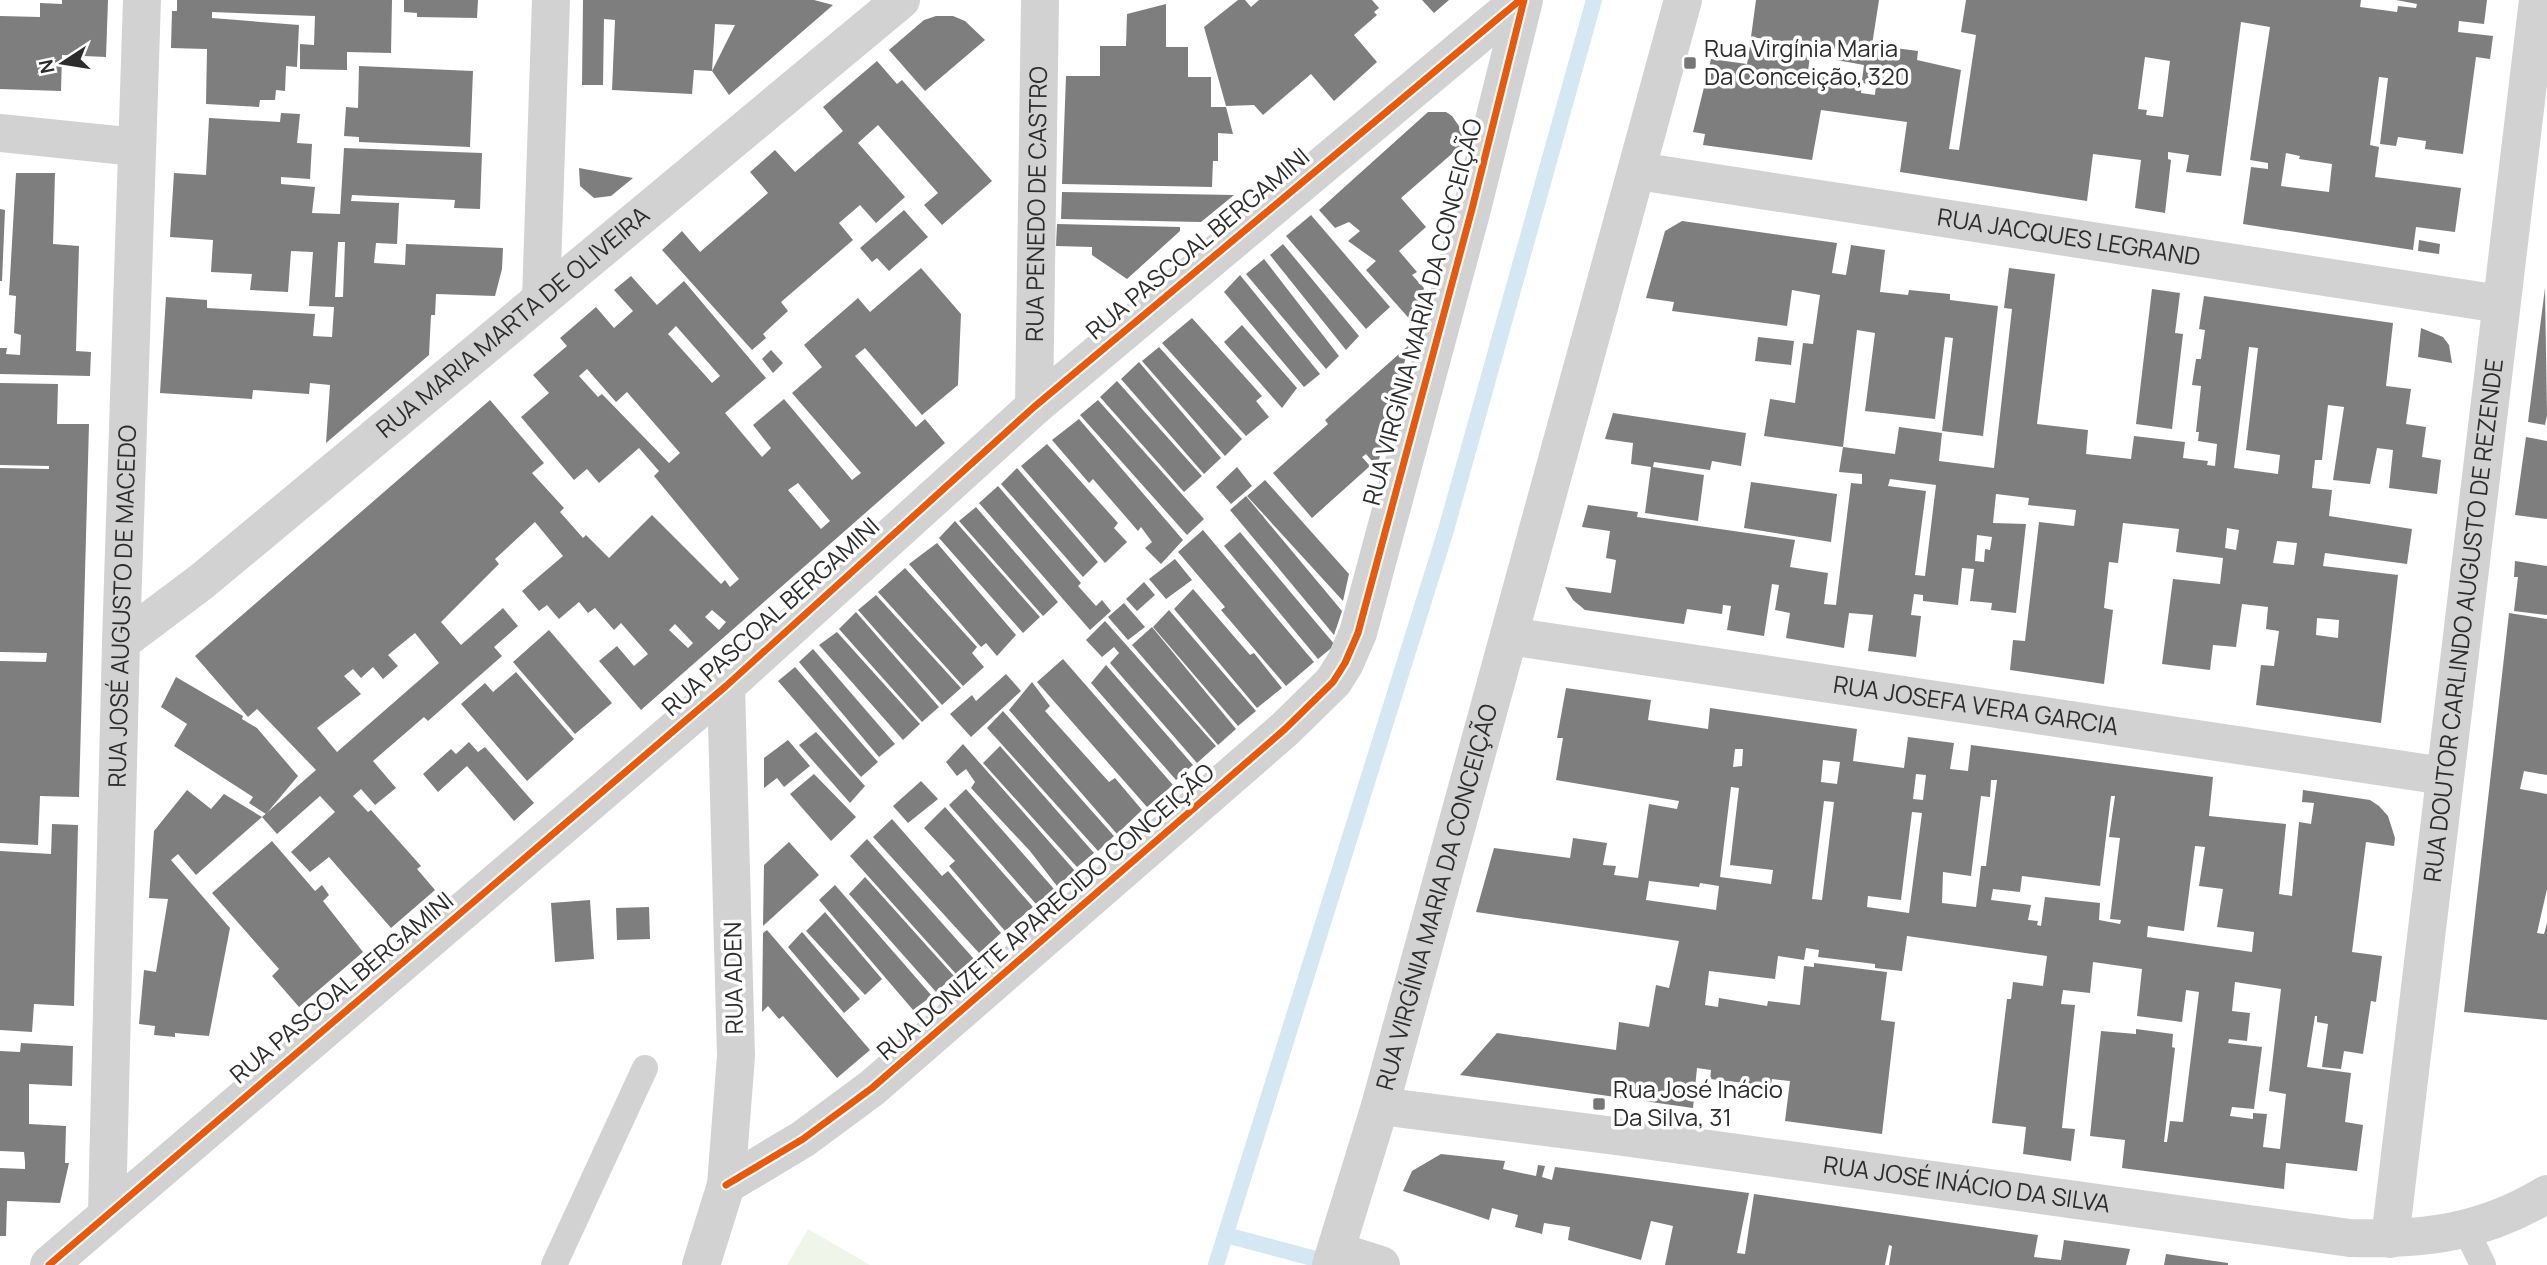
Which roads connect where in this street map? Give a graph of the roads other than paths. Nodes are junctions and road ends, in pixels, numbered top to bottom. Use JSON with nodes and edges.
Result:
{"nodes":[{"id":1,"x":142,"y":0,"type":"edge"},
{"id":2,"x":551,"y":0,"type":"edge"},
{"id":3,"x":901,"y":0,"type":"edge"},
{"id":4,"x":1040,"y":0,"type":"edge"},
{"id":5,"x":1522,"y":0,"type":"edge"},
{"id":6,"x":1683,"y":0,"type":"edge"},
{"id":7,"x":2538,"y":0,"type":"edge"},
{"id":8,"x":2535,"y":123,"type":"edge"},
{"id":9,"x":0,"y":133,"type":"edge"},
{"id":10,"x":136,"y":147,"type":"junction"},
{"id":11,"x":1638,"y":172,"type":"junction"},
{"id":12,"x":541,"y":299,"type":"junction"},
{"id":13,"x":2500,"y":304,"type":"junction"},
{"id":14,"x":1034,"y":407,"type":"junction"},
{"id":15,"x":1357,"y":633,"type":"joint"},
{"id":16,"x":1508,"y":636,"type":"junction"},
{"id":17,"x":121,"y":642,"type":"junction"},
{"id":18,"x":726,"y":686,"type":"junction"},
{"id":19,"x":2444,"y":776,"type":"junction"},
{"id":20,"x":645,"y":1068,"type":"dead end"},
{"id":21,"x":1380,"y":1106,"type":"junction"},
{"id":22,"x":726,"y":1185,"type":"junction"},
{"id":23,"x":2547,"y":1194,"type":"edge"},
{"id":24,"x":107,"y":1213,"type":"junction"},
{"id":25,"x":2466,"y":1230,"type":"junction"},
{"id":26,"x":2390,"y":1239,"type":"junction"},
{"id":27,"x":1334,"y":1258,"type":"edge"},
{"id":28,"x":49,"y":1265,"type":"edge"},
{"id":29,"x":554,"y":1265,"type":"edge"},
{"id":30,"x":701,"y":1265,"type":"edge"},
{"id":31,"x":1381,"y":1265,"type":"edge"},
{"id":32,"x":2483,"y":1265,"type":"edge"}],
"edges":[{"from":1,"to":10,"type":"street","name":"RUA JOSÉ AUGUSTO DE MACEDO"},
{"from":2,"to":12,"type":"street"},
{"from":3,"to":12,"type":"street","name":"RUA MARIA MARTA DE OLIVEIRA"},
{"from":4,"to":14,"type":"street","name":"RUA PENEDO DE CASTRO"},
{"from":5,"to":14,"type":"street","name":"RUA PASCOAL BERGAMINI"},
{"from":5,"to":15,"type":"street","name":"RUA VIRGÍNIA MARIA DA CONCEIÇÃO"},
{"from":6,"to":11,"type":"street","name":"RUA VIRGÍNIA MARIA DA CONCEIÇÃO"},
{"from":7,"to":8,"type":"street","name":"RUA DOUTOR CARLINDO AUGUSTO DE REZENDE"},
{"from":8,"to":13,"type":"street","name":"RUA DOUTOR CARLINDO AUGUSTO DE REZENDE"},
{"from":9,"to":10,"type":"street"},
{"from":10,"to":17,"type":"street","name":"RUA JOSÉ AUGUSTO DE MACEDO"},
{"from":11,"to":13,"type":"street","name":"RUA JACQUES LEGRAND"},
{"from":11,"to":16,"type":"street","name":"RUA VIRGÍNIA MARIA DA CONCEIÇÃO"},
{"from":12,"to":17,"type":"street","name":"RUA MARIA MARTA DE OLIVEIRA"},
{"from":13,"to":19,"type":"street","name":"RUA DOUTOR CARLINDO AUGUSTO DE REZENDE"},
{"from":14,"to":18,"type":"street","name":"RUA PASCOAL BERGAMINI"},
{"from":15,"to":22,"type":"street","name":"RUA DONIZETE APARECIDO CONCEIÇÃO"},
{"from":16,"to":19,"type":"street","name":"RUA JOSEFA VERA GARCIA"},
{"from":16,"to":21,"type":"street","name":"RUA VIRGÍNIA MARIA DA CONCEIÇÃO"},
{"from":17,"to":24,"type":"street","name":"RUA JOSÉ AUGUSTO DE MACEDO"},
{"from":18,"to":22,"type":"street","name":"RUA ADEN"},
{"from":18,"to":24,"type":"street","name":"RUA PASCOAL BERGAMINI"},
{"from":19,"to":26,"type":"street","name":"RUA DOUTOR CARLINDO AUGUSTO DE REZENDE"},
{"from":20,"to":29,"type":"lane"},
{"from":21,"to":26,"type":"street","name":"RUA JOSÉ INÁCIO DA SILVA"},
{"from":21,"to":27,"type":"street","name":"RUA VIRGÍNIA MARIA DA CONCEIÇÃO"},
{"from":22,"to":30,"type":"street","name":"RUA ADEN"},
{"from":23,"to":25,"type":"street","name":"RUA JOSÉ INÁCIO DA SILVA"},
{"from":24,"to":28,"type":"street","name":"RUA PASCOAL BERGAMINI"},
{"from":25,"to":26,"type":"street","name":"RUA JOSÉ INÁCIO DA SILVA"},
{"from":25,"to":32,"type":"lane"},
{"from":27,"to":31,"type":"street"}]}
